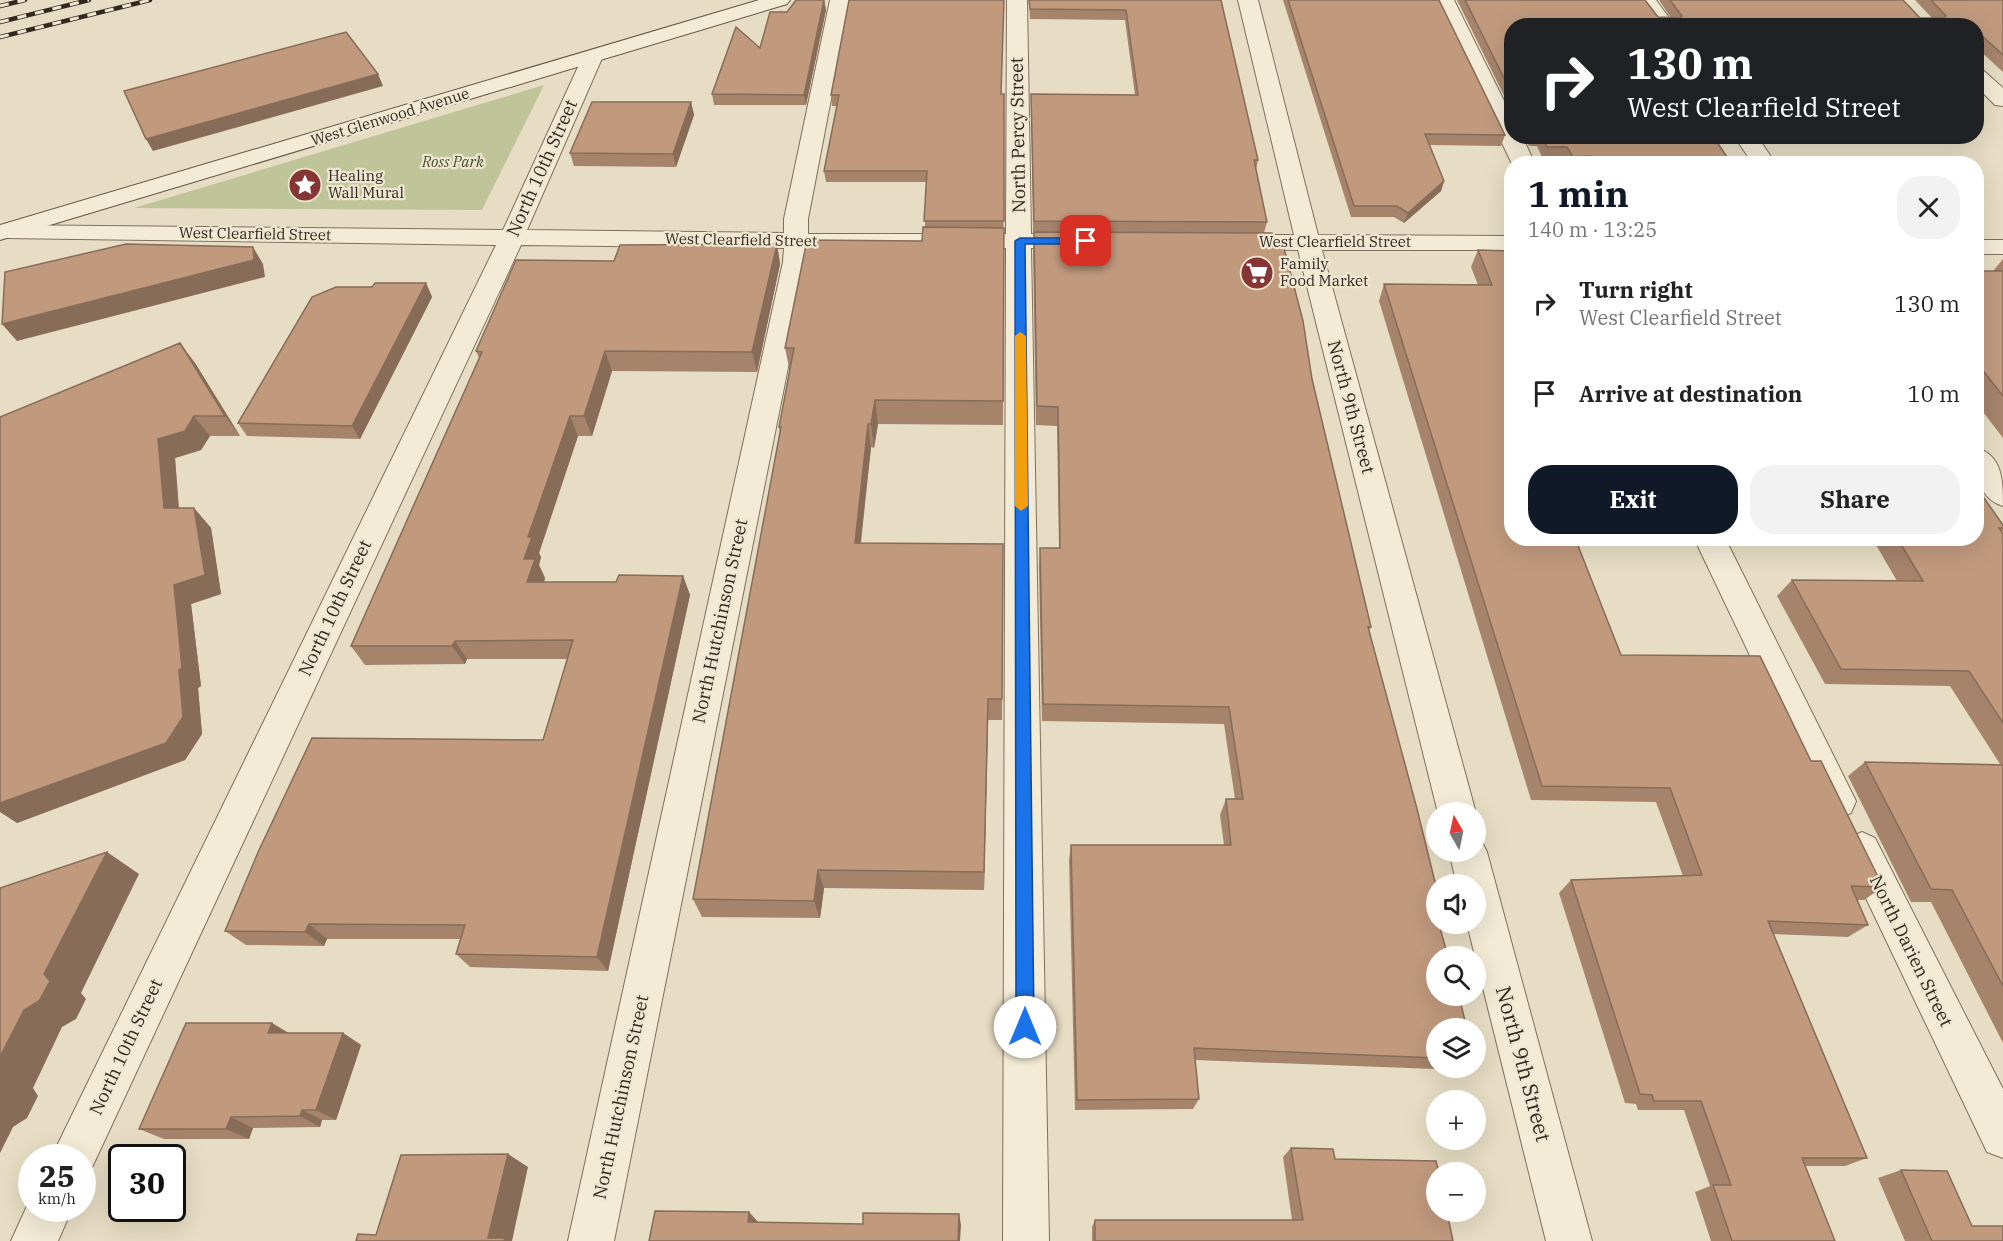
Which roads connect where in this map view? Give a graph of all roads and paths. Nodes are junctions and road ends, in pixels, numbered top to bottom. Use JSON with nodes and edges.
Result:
{"nodes":[{"id":1,"x":780,"y":0,"type":"edge"},
{"id":2,"x":840,"y":0,"type":"edge"},
{"id":3,"x":1017,"y":0,"type":"edge"},
{"id":4,"x":1248,"y":0,"type":"edge"},
{"id":5,"x":1444,"y":0,"type":"edge"},
{"id":6,"x":1646,"y":0,"type":"edge"},
{"id":7,"x":1659,"y":18,"type":"edge"},
{"id":8,"x":593,"y":56,"type":"junction"},
{"id":9,"x":1984,"y":82,"type":"edge"},
{"id":10,"x":2003,"y":100,"type":"edge"},
{"id":11,"x":1504,"y":123,"type":"edge"},
{"id":12,"x":3,"y":232,"type":"edge"},
{"id":13,"x":512,"y":237,"type":"junction"},
{"id":14,"x":795,"y":241,"type":"junction"},
{"id":15,"x":1020,"y":241,"type":"junction"},
{"id":16,"x":1100,"y":242,"type":"edge"},
{"id":17,"x":1204,"y":242,"type":"edge"},
{"id":18,"x":1308,"y":242,"type":"junction"},
{"id":19,"x":1504,"y":243,"type":"edge"},
{"id":20,"x":1984,"y":247,"type":"edge"},
{"id":21,"x":2003,"y":247,"type":"edge"},
{"id":22,"x":1984,"y":468,"type":"edge"},
{"id":23,"x":2003,"y":495,"type":"edge"},
{"id":24,"x":1713,"y":546,"type":"edge"},
{"id":25,"x":1454,"y":802,"type":"edge"},
{"id":26,"x":1471,"y":862,"type":"edge"},
{"id":27,"x":2003,"y":1136,"type":"edge"},
{"id":28,"x":80,"y":1144,"type":"edge"},
{"id":29,"x":43,"y":1222,"type":"edge"},
{"id":30,"x":34,"y":1241,"type":"edge"},
{"id":31,"x":591,"y":1241,"type":"edge"},
{"id":32,"x":1026,"y":1241,"type":"edge"},
{"id":33,"x":1569,"y":1241,"type":"edge"}],
"edges":[{"from":1,"to":8,"type":"street","name":"West Glenwood Avenue"},
{"from":2,"to":14,"type":"street","name":"North Hutchinson Street"},
{"from":3,"to":15,"type":"street","name":"North Percy Street"},
{"from":4,"to":18,"type":"street","name":"North 9th Street"},
{"from":5,"to":11,"type":"street"},
{"from":6,"to":7,"type":"street"},
{"from":8,"to":12,"type":"street","name":"West Glenwood Avenue"},
{"from":8,"to":13,"type":"street","name":"North 10th Street"},
{"from":9,"to":10,"type":"street"},
{"from":12,"to":13,"type":"street","name":"West Clearfield Street"},
{"from":13,"to":14,"type":"street","name":"West Clearfield Street"},
{"from":13,"to":28,"type":"street","name":"North 10th Street"},
{"from":14,"to":15,"type":"street","name":"West Clearfield Street"},
{"from":14,"to":31,"type":"street","name":"North Hutchinson Street"},
{"from":15,"to":16,"type":"street","name":"West Clearfield Street"},
{"from":15,"to":32,"type":"street","name":"North Percy Street"},
{"from":17,"to":18,"type":"street","name":"West Clearfield Street"},
{"from":18,"to":19,"type":"street","name":"West Clearfield Street"},
{"from":18,"to":25,"type":"street","name":"North 9th Street"},
{"from":20,"to":21,"type":"street"},
{"from":22,"to":23,"type":"street"},
{"from":24,"to":27,"type":"street","name":"North Darien Street"},
{"from":26,"to":33,"type":"street","name":"North 9th Street"},
{"from":29,"to":30,"type":"street"}]}
